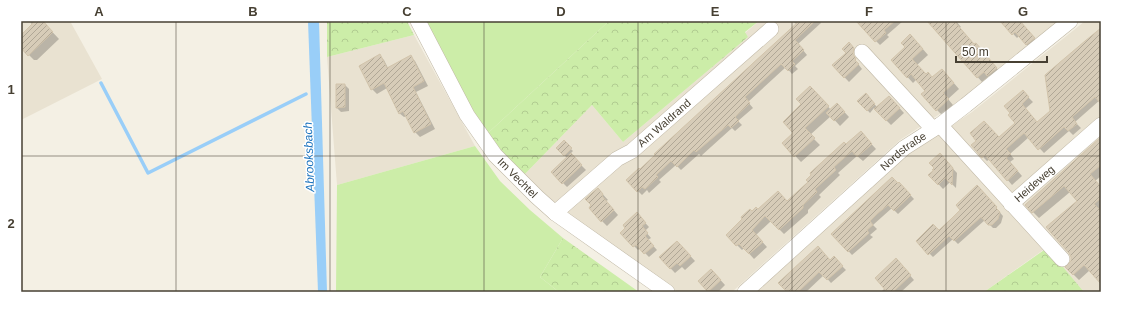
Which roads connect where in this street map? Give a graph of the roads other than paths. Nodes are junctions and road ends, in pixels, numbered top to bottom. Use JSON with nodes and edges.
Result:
{"nodes":[{"id":1,"x":418,"y":21,"type":"edge"},
{"id":2,"x":1070,"y":21,"type":"edge"},
{"id":3,"x":771,"y":29,"type":"dead end"},
{"id":4,"x":862,"y":52,"type":"dead end"},
{"id":5,"x":1101,"y":125,"type":"edge"},
{"id":6,"x":936,"y":127,"type":"junction"},
{"id":7,"x":1011,"y":204,"type":"junction"},
{"id":8,"x":555,"y":213,"type":"junction"},
{"id":9,"x":1062,"y":259,"type":"dead end"},
{"id":10,"x":666,"y":292,"type":"edge"},
{"id":11,"x":745,"y":292,"type":"edge"}],
"edges":[{"from":1,"to":8,"type":"street","name":"Im Vechtel"},
{"from":2,"to":6,"type":"street","name":"Nordstraße"},
{"from":3,"to":8,"type":"street","name":"Am Waldrand"},
{"from":4,"to":6,"type":"street","name":"Heideweg"},
{"from":5,"to":7,"type":"street","name":"Heideweg"},
{"from":6,"to":7,"type":"street","name":"Heideweg"},
{"from":6,"to":11,"type":"street","name":"Nordstraße"},
{"from":7,"to":9,"type":"street"},
{"from":8,"to":10,"type":"street","name":"Im Vechtel"}]}
